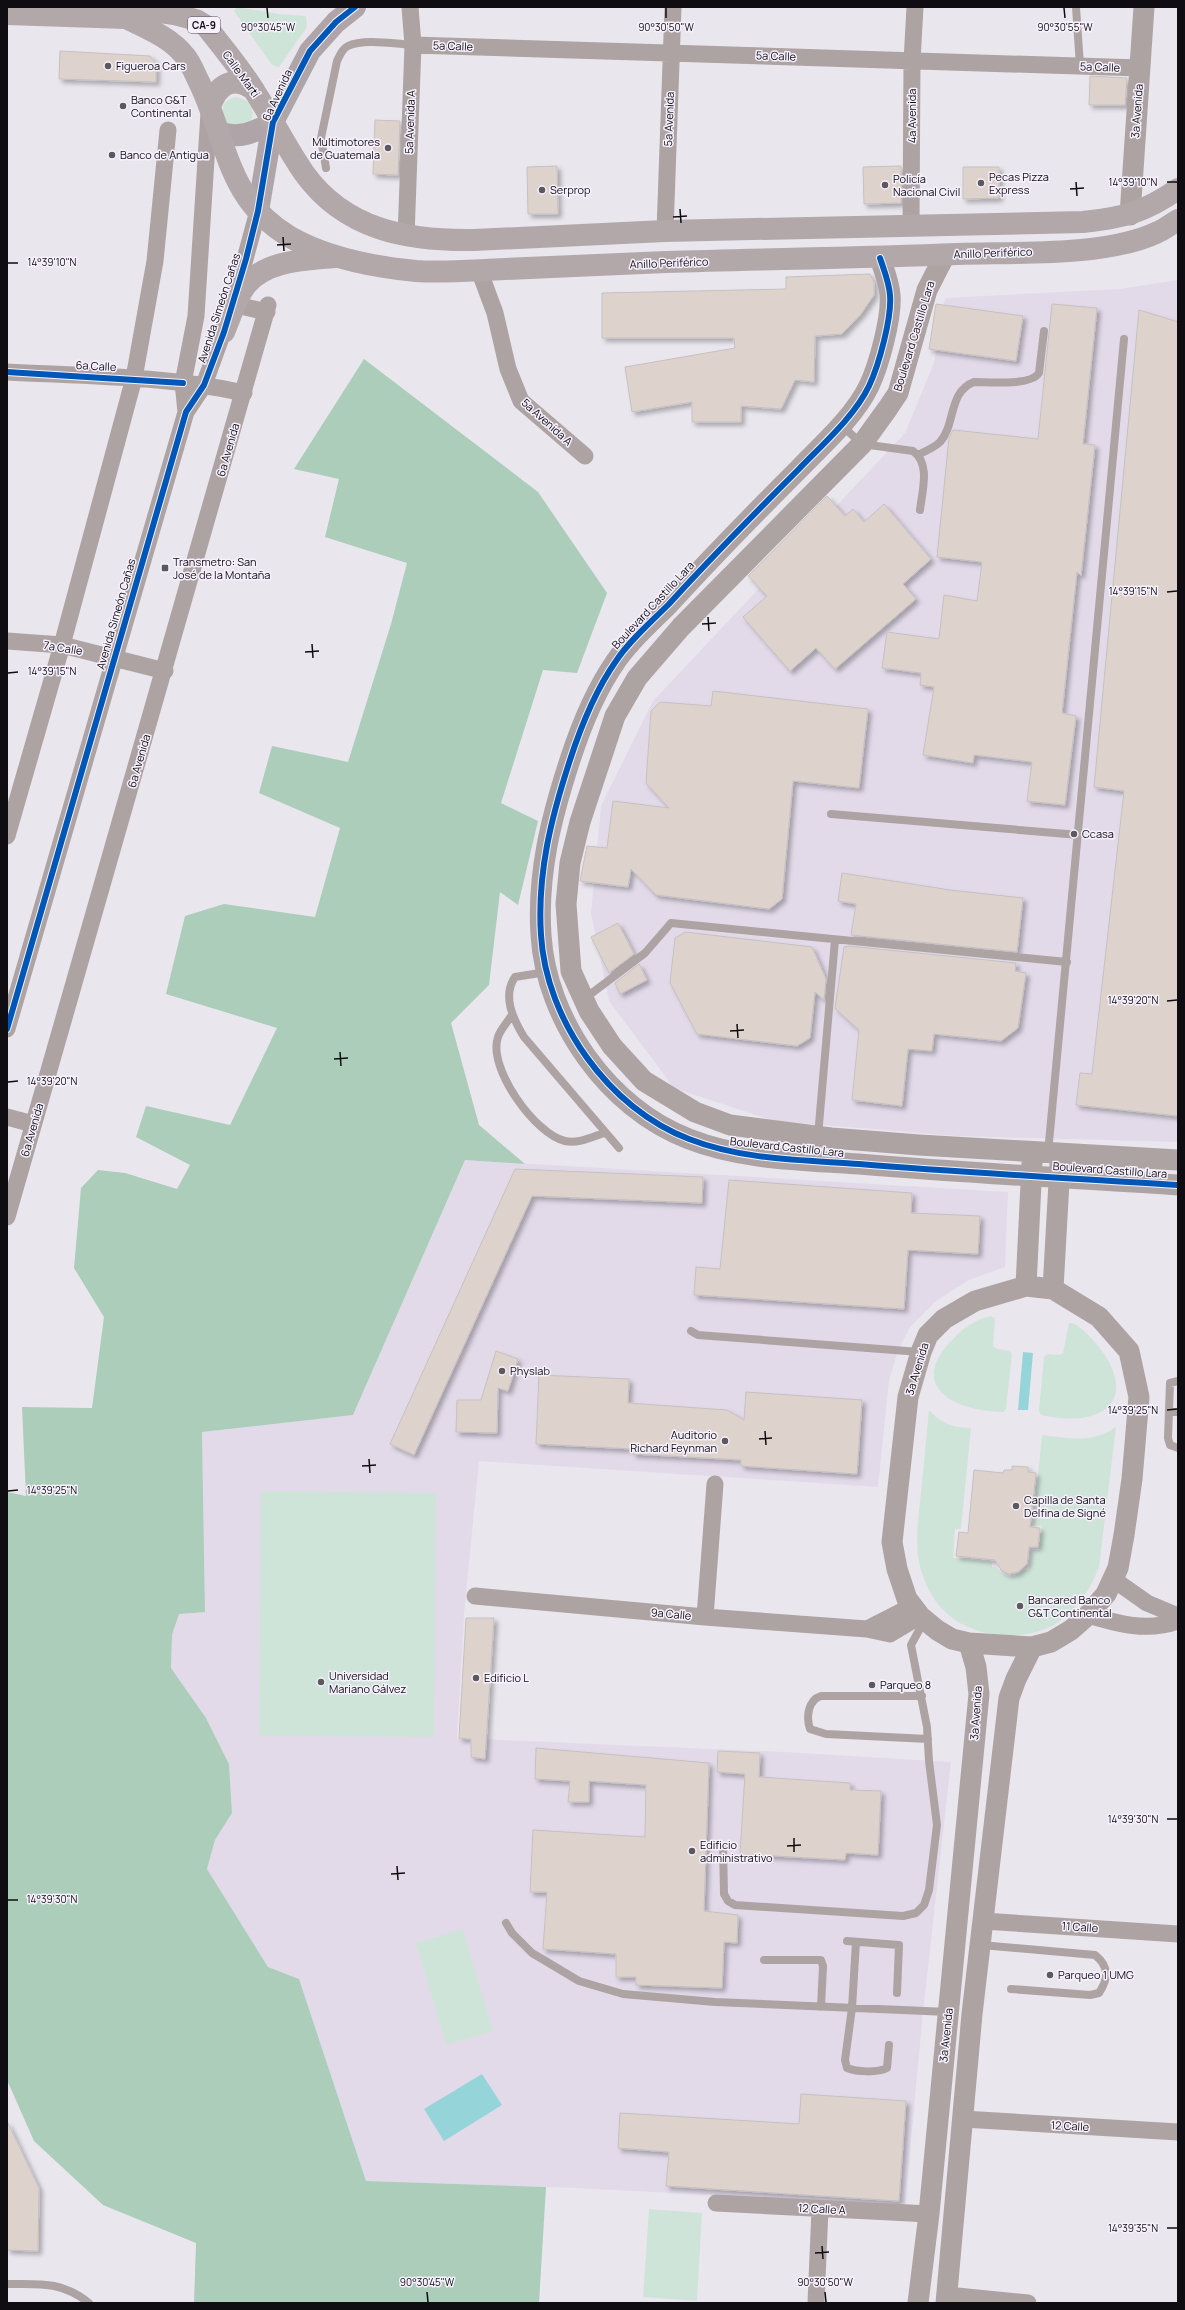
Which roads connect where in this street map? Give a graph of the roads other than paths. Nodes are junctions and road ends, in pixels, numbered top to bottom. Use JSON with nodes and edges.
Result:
{"nodes":[{"id":1,"x":354,"y":7,"type":"edge"},
{"id":2,"x":410,"y":7,"type":"edge"},
{"id":3,"x":673,"y":7,"type":"edge"},
{"id":4,"x":915,"y":7,"type":"edge"},
{"id":5,"x":1076,"y":7,"type":"edge"},
{"id":6,"x":1144,"y":7,"type":"edge"},
{"id":7,"x":7,"y":14,"type":"edge"},
{"id":8,"x":126,"y":18,"type":"junction"},
{"id":9,"x":413,"y":44,"type":"junction"},
{"id":10,"x":672,"y":53,"type":"junction"},
{"id":11,"x":912,"y":61,"type":"junction"},
{"id":12,"x":1080,"y":66,"type":"junction"},
{"id":13,"x":1140,"y":68,"type":"junction"},
{"id":14,"x":254,"y":90,"type":"junction"},
{"id":15,"x":210,"y":107,"type":"junction"},
{"id":16,"x":271,"y":117,"type":"junction"},
{"id":17,"x":168,"y":130,"type":"dead end"},
{"id":18,"x":219,"y":132,"type":"junction"},
{"id":19,"x":326,"y":168,"type":"dead end"},
{"id":20,"x":1178,"y":189,"type":"edge"},
{"id":21,"x":258,"y":211,"type":"junction"},
{"id":22,"x":1130,"y":215,"type":"junction"},
{"id":23,"x":1178,"y":220,"type":"edge"},
{"id":24,"x":911,"y":225,"type":"junction"},
{"id":25,"x":664,"y":231,"type":"junction"},
{"id":26,"x":406,"y":237,"type":"junction"},
{"id":27,"x":945,"y":255,"type":"junction"},
{"id":28,"x":338,"y":256,"type":"junction"},
{"id":29,"x":880,"y":258,"type":"junction"},
{"id":30,"x":479,"y":270,"type":"junction"},
{"id":31,"x":236,"y":305,"type":"junction"},
{"id":32,"x":1044,"y":331,"type":"dead end"},
{"id":33,"x":224,"y":332,"type":"junction"},
{"id":34,"x":1124,"y":339,"type":"dead end"},
{"id":35,"x":7,"y":372,"type":"edge"},
{"id":36,"x":134,"y":378,"type":"junction"},
{"id":37,"x":183,"y":383,"type":"junction"},
{"id":38,"x":204,"y":385,"type":"junction"},
{"id":39,"x":244,"y":393,"type":"junction"},
{"id":40,"x":186,"y":412,"type":"junction"},
{"id":41,"x":841,"y":425,"type":"junction"},
{"id":42,"x":862,"y":444,"type":"junction"},
{"id":43,"x":918,"y":455,"type":"junction"},
{"id":44,"x":585,"y":456,"type":"dead end"},
{"id":45,"x":920,"y":510,"type":"dead end"},
{"id":46,"x":7,"y":642,"type":"edge"},
{"id":47,"x":62,"y":645,"type":"junction"},
{"id":48,"x":113,"y":658,"type":"junction"},
{"id":49,"x":617,"y":659,"type":"junction"},
{"id":50,"x":165,"y":671,"type":"junction"},
{"id":51,"x":637,"y":678,"type":"junction"},
{"id":52,"x":831,"y":814,"type":"dead end"},
{"id":53,"x":1079,"y":835,"type":"junction"},
{"id":54,"x":7,"y":836,"type":"edge"},
{"id":55,"x":568,"y":940,"type":"junction"},
{"id":56,"x":835,"y":940,"type":"junction"},
{"id":57,"x":541,"y":943,"type":"junction"},
{"id":58,"x":1067,"y":962,"type":"junction"},
{"id":59,"x":546,"y":972,"type":"junction"},
{"id":60,"x":584,"y":999,"type":"junction"},
{"id":61,"x":511,"y":1016,"type":"junction"},
{"id":62,"x":7,"y":1029,"type":"edge"},
{"id":63,"x":7,"y":1117,"type":"edge"},
{"id":64,"x":33,"y":1124,"type":"junction"},
{"id":65,"x":730,"y":1125,"type":"junction"},
{"id":66,"x":604,"y":1132,"type":"junction"},
{"id":67,"x":824,"y":1137,"type":"junction"},
{"id":68,"x":919,"y":1145,"type":"junction"},
{"id":69,"x":619,"y":1148,"type":"dead end"},
{"id":70,"x":724,"y":1150,"type":"junction"},
{"id":71,"x":1047,"y":1153,"type":"junction"},
{"id":72,"x":1178,"y":1160,"type":"edge"},
{"id":73,"x":831,"y":1162,"type":"junction"},
{"id":74,"x":919,"y":1169,"type":"junction"},
{"id":75,"x":1031,"y":1175,"type":"junction"},
{"id":76,"x":1059,"y":1177,"type":"junction"},
{"id":77,"x":1178,"y":1185,"type":"edge"},
{"id":78,"x":7,"y":1217,"type":"edge"},
{"id":79,"x":1026,"y":1286,"type":"junction"},
{"id":80,"x":1053,"y":1289,"type":"junction"},
{"id":81,"x":691,"y":1331,"type":"dead end"},
{"id":82,"x":921,"y":1352,"type":"junction"},
{"id":83,"x":1178,"y":1381,"type":"edge"},
{"id":84,"x":1169,"y":1412,"type":"junction"},
{"id":85,"x":1178,"y":1412,"type":"edge"},
{"id":86,"x":1178,"y":1448,"type":"edge"},
{"id":87,"x":715,"y":1484,"type":"dead end"},
{"id":88,"x":1113,"y":1579,"type":"junction"},
{"id":89,"x":475,"y":1596,"type":"dead end"},
{"id":90,"x":918,"y":1614,"type":"junction"},
{"id":91,"x":1088,"y":1615,"type":"junction"},
{"id":92,"x":1178,"y":1616,"type":"edge"},
{"id":93,"x":705,"y":1618,"type":"junction"},
{"id":94,"x":1178,"y":1621,"type":"edge"},
{"id":95,"x":969,"y":1643,"type":"junction"},
{"id":96,"x":1032,"y":1647,"type":"junction"},
{"id":97,"x":922,"y":1696,"type":"junction"},
{"id":98,"x":928,"y":1739,"type":"junction"},
{"id":99,"x":723,"y":1846,"type":"dead end"},
{"id":100,"x":983,"y":1921,"type":"junction"},
{"id":101,"x":506,"y":1923,"type":"dead end"},
{"id":102,"x":1178,"y":1934,"type":"edge"},
{"id":103,"x":847,"y":1941,"type":"dead end"},
{"id":104,"x":856,"y":1942,"type":"junction"},
{"id":105,"x":980,"y":1945,"type":"junction"},
{"id":106,"x":764,"y":1960,"type":"dead end"},
{"id":107,"x":1011,"y":1989,"type":"dead end"},
{"id":108,"x":897,"y":1993,"type":"dead end"},
{"id":109,"x":821,"y":2007,"type":"junction"},
{"id":110,"x":852,"y":2008,"type":"junction"},
{"id":111,"x":948,"y":2012,"type":"junction"},
{"id":112,"x":889,"y":2045,"type":"dead end"},
{"id":113,"x":963,"y":2119,"type":"junction"},
{"id":114,"x":1178,"y":2132,"type":"edge"},
{"id":115,"x":716,"y":2203,"type":"dead end"},
{"id":116,"x":820,"y":2209,"type":"junction"},
{"id":117,"x":928,"y":2214,"type":"junction"},
{"id":118,"x":7,"y":2284,"type":"edge"},
{"id":119,"x":946,"y":2299,"type":"edge"},
{"id":120,"x":89,"y":2303,"type":"edge"},
{"id":121,"x":816,"y":2303,"type":"edge"},
{"id":122,"x":918,"y":2303,"type":"edge"},
{"id":123,"x":1028,"y":2303,"type":"edge"}],
"edges":[{"from":1,"to":16,"type":"main road","name":"6a Avenida"},
{"from":2,"to":9,"type":"street","name":"5a Avenida A"},
{"from":3,"to":10,"type":"street","name":"5a Avenida"},
{"from":4,"to":11,"type":"street","name":"4a Avenida"},
{"from":5,"to":12,"type":"lane"},
{"from":6,"to":13,"type":"street","name":"3a Avenida"},
{"from":7,"to":8,"type":"highway","name":"Calle Martí","number":"CA-9"},
{"from":8,"to":14,"type":"highway","name":"Calle Martí","number":"CA-9"},
{"from":8,"to":15,"type":"highway","name":"Calle Martí","number":"CA-9"},
{"from":9,"to":10,"type":"street","name":"5a Calle"},
{"from":9,"to":19,"type":"lane"},
{"from":9,"to":26,"type":"street","name":"5a Avenida A"},
{"from":10,"to":11,"type":"street","name":"5a Calle"},
{"from":10,"to":25,"type":"street","name":"5a Avenida"},
{"from":11,"to":12,"type":"street","name":"5a Calle"},
{"from":11,"to":24,"type":"street","name":"4a Avenida"},
{"from":12,"to":13,"type":"street","name":"5a Calle"},
{"from":13,"to":22,"type":"street","name":"3a Avenida"},
{"from":14,"to":15,"type":"highway"},
{"from":14,"to":16,"type":"highway","name":"Calle Martí","number":"CA-9"},
{"from":15,"to":18,"type":"highway","name":"Calle Martí","number":"CA-9"},
{"from":15,"to":37,"type":"street","name":"Avenida Simeón Cañas"},
{"from":16,"to":18,"type":"main road","name":"6a Avenida"},
{"from":16,"to":21,"type":"main road","name":"6a Avenida"},
{"from":16,"to":26,"type":"highway"},
{"from":17,"to":36,"type":"street"},
{"from":18,"to":21,"type":"highway","name":"Anillo Periférico"},
{"from":20,"to":22,"type":"highway"},
{"from":21,"to":28,"type":"highway","name":"Anillo Periférico"},
{"from":21,"to":33,"type":"street","name":"Avenida Simeón Cañas"},
{"from":22,"to":24,"type":"highway"},
{"from":23,"to":27,"type":"highway","name":"Anillo Periférico"},
{"from":24,"to":25,"type":"highway"},
{"from":25,"to":26,"type":"highway"},
{"from":27,"to":29,"type":"highway","name":"Anillo Periférico"},
{"from":27,"to":42,"type":"street","name":"Boulevard Castillo Lara"},
{"from":28,"to":30,"type":"highway","name":"Anillo Periférico"},
{"from":28,"to":31,"type":"highway"},
{"from":29,"to":30,"type":"highway","name":"Anillo Periférico"},
{"from":29,"to":41,"type":"street","name":"Boulevard Castillo Lara"},
{"from":30,"to":44,"type":"street","name":"5a Avenida A"},
{"from":31,"to":33,"type":"highway"},
{"from":31,"to":39,"type":"street","name":"6a Avenida"},
{"from":32,"to":43,"type":"lane"},
{"from":33,"to":38,"type":"street","name":"Avenida Simeón Cañas"},
{"from":34,"to":53,"type":"lane"},
{"from":35,"to":36,"type":"street","name":"6a Calle"},
{"from":36,"to":37,"type":"street","name":"6a Calle"},
{"from":36,"to":47,"type":"street"},
{"from":37,"to":38,"type":"street","name":"6a Calle"},
{"from":37,"to":40,"type":"street","name":"Avenida Simeón Cañas"},
{"from":38,"to":39,"type":"street","name":"6a Calle"},
{"from":38,"to":40,"type":"street","name":"Avenida Simeón Cañas"},
{"from":39,"to":50,"type":"street","name":"6a Avenida"},
{"from":40,"to":48,"type":"street","name":"Avenida Simeón Cañas"},
{"from":41,"to":42,"type":"lane"},
{"from":41,"to":49,"type":"street","name":"Boulevard Castillo Lara"},
{"from":42,"to":43,"type":"lane"},
{"from":42,"to":51,"type":"street","name":"Boulevard Castillo Lara"},
{"from":43,"to":45,"type":"lane"},
{"from":46,"to":47,"type":"street","name":"7a Calle"},
{"from":47,"to":48,"type":"street","name":"7a Calle"},
{"from":47,"to":54,"type":"street"},
{"from":48,"to":50,"type":"street","name":"7a Calle"},
{"from":48,"to":62,"type":"street","name":"Avenida Simeón Cañas"},
{"from":49,"to":51,"type":"street"},
{"from":49,"to":57,"type":"street","name":"Boulevard Castillo Lara"},
{"from":50,"to":64,"type":"street","name":"6a Avenida"},
{"from":51,"to":55,"type":"street","name":"Boulevard Castillo Lara"},
{"from":52,"to":53,"type":"lane"},
{"from":53,"to":58,"type":"lane"},
{"from":55,"to":57,"type":"street"},
{"from":55,"to":60,"type":"street","name":"Boulevard Castillo Lara"},
{"from":56,"to":58,"type":"lane"},
{"from":56,"to":60,"type":"lane"},
{"from":56,"to":67,"type":"lane"},
{"from":57,"to":59,"type":"street","name":"Boulevard Castillo Lara"},
{"from":58,"to":71,"type":"lane"},
{"from":59,"to":61,"type":"lane"},
{"from":59,"to":70,"type":"street","name":"Boulevard Castillo Lara"},
{"from":60,"to":65,"type":"street","name":"Boulevard Castillo Lara"},
{"from":61,"to":66,"type":"lane"},
{"from":61,"to":66,"type":"lane"},
{"from":63,"to":64,"type":"street"},
{"from":64,"to":78,"type":"street","name":"6a Avenida"},
{"from":65,"to":67,"type":"street","name":"Boulevard Castillo Lara"},
{"from":65,"to":70,"type":"street"},
{"from":66,"to":69,"type":"lane"},
{"from":67,"to":68,"type":"street","name":"Boulevard Castillo Lara"},
{"from":67,"to":73,"type":"street"},
{"from":68,"to":71,"type":"street","name":"Boulevard Castillo Lara"},
{"from":68,"to":74,"type":"street"},
{"from":70,"to":73,"type":"street","name":"Boulevard Castillo Lara"},
{"from":71,"to":72,"type":"street","name":"Boulevard Castillo Lara"},
{"from":71,"to":75,"type":"street"},
{"from":71,"to":76,"type":"street"},
{"from":73,"to":74,"type":"street","name":"Boulevard Castillo Lara"},
{"from":74,"to":75,"type":"street","name":"Boulevard Castillo Lara"},
{"from":75,"to":76,"type":"street","name":"Boulevard Castillo Lara"},
{"from":75,"to":79,"type":"street"},
{"from":76,"to":77,"type":"street","name":"Boulevard Castillo Lara"},
{"from":76,"to":80,"type":"street"},
{"from":79,"to":80,"type":"street"},
{"from":79,"to":82,"type":"street","name":"3a Avenida"},
{"from":80,"to":88,"type":"street"},
{"from":81,"to":82,"type":"lane"},
{"from":82,"to":90,"type":"street","name":"3a Avenida"},
{"from":83,"to":84,"type":"lane"},
{"from":84,"to":85,"type":"lane"},
{"from":84,"to":86,"type":"lane"},
{"from":87,"to":93,"type":"street"},
{"from":88,"to":91,"type":"street"},
{"from":88,"to":92,"type":"street"},
{"from":89,"to":93,"type":"street","name":"9a Calle"},
{"from":90,"to":93,"type":"street","name":"9a Calle"},
{"from":90,"to":95,"type":"street"},
{"from":90,"to":97,"type":"lane"},
{"from":91,"to":94,"type":"street"},
{"from":91,"to":96,"type":"street"},
{"from":95,"to":96,"type":"street"},
{"from":95,"to":111,"type":"street","name":"3a Avenida"},
{"from":96,"to":100,"type":"street"},
{"from":97,"to":98,"type":"lane"},
{"from":97,"to":98,"type":"lane"},
{"from":98,"to":99,"type":"lane"},
{"from":100,"to":102,"type":"street","name":"11 Calle"},
{"from":100,"to":105,"type":"street"},
{"from":101,"to":109,"type":"lane"},
{"from":103,"to":104,"type":"lane"},
{"from":104,"to":108,"type":"lane"},
{"from":104,"to":110,"type":"lane"},
{"from":105,"to":107,"type":"lane"},
{"from":105,"to":113,"type":"street"},
{"from":106,"to":109,"type":"lane"},
{"from":109,"to":110,"type":"lane"},
{"from":110,"to":111,"type":"lane"},
{"from":110,"to":112,"type":"lane"},
{"from":111,"to":117,"type":"street","name":"3a Avenida"},
{"from":113,"to":114,"type":"street","name":"12 Calle"},
{"from":113,"to":119,"type":"street"},
{"from":115,"to":116,"type":"street","name":"12 Calle A"},
{"from":116,"to":117,"type":"street","name":"12 Calle A"},
{"from":116,"to":121,"type":"street"},
{"from":117,"to":122,"type":"street","name":"3a Avenida"},
{"from":118,"to":120,"type":"lane"},
{"from":119,"to":123,"type":"street"}]}
